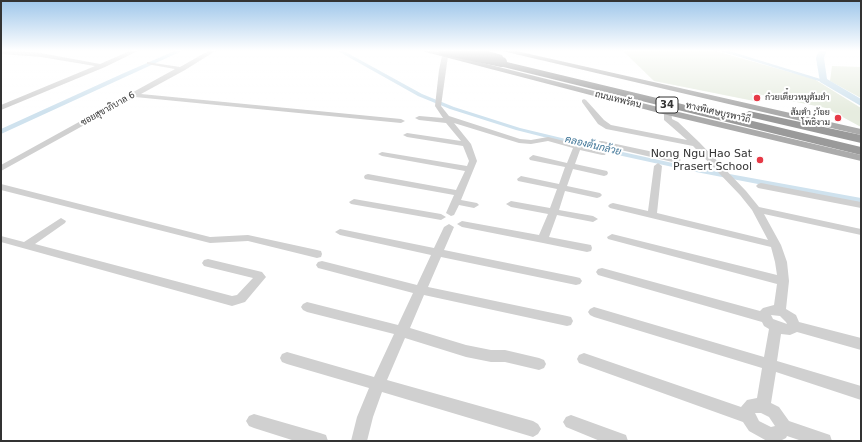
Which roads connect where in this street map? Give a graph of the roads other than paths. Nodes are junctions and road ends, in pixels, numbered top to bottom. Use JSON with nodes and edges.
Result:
{"nodes":[{"id":1,"x":92,"y":71,"type":"edge"},
{"id":2,"x":180,"y":71,"type":"edge"},
{"id":3,"x":442,"y":71,"type":"edge"},
{"id":4,"x":514,"y":71,"type":"edge"},
{"id":5,"x":523,"y":71,"type":"edge"},
{"id":6,"x":548,"y":71,"type":"edge"},
{"id":7,"x":552,"y":71,"type":"edge"},
{"id":8,"x":565,"y":71,"type":"edge"},
{"id":9,"x":590,"y":71,"type":"edge"},
{"id":10,"x":135,"y":95,"type":"junction"},
{"id":11,"x":584,"y":101,"type":"dead end"},
{"id":12,"x":1,"y":108,"type":"edge"},
{"id":13,"x":668,"y":112,"type":"junction"},
{"id":14,"x":681,"y":115,"type":"junction"},
{"id":15,"x":757,"y":116,"type":"junction"},
{"id":16,"x":419,"y":118,"type":"dead end"},
{"id":17,"x":448,"y":120,"type":"junction"},
{"id":18,"x":402,"y":121,"type":"dead end"},
{"id":19,"x":734,"y":121,"type":"junction"},
{"id":20,"x":674,"y":124,"type":"junction"},
{"id":21,"x":861,"y":133,"type":"edge"},
{"id":22,"x":407,"y":136,"type":"dead end"},
{"id":23,"x":861,"y":140,"type":"edge"},
{"id":24,"x":602,"y":143,"type":"dead end"},
{"id":25,"x":467,"y":144,"type":"junction"},
{"id":26,"x":696,"y":144,"type":"junction"},
{"id":27,"x":577,"y":147,"type":"junction"},
{"id":28,"x":861,"y":147,"type":"edge"},
{"id":29,"x":861,"y":151,"type":"edge"},
{"id":30,"x":602,"y":153,"type":"dead end"},
{"id":31,"x":382,"y":154,"type":"dead end"},
{"id":32,"x":861,"y":156,"type":"edge"},
{"id":33,"x":533,"y":158,"type":"dead end"},
{"id":34,"x":677,"y":160,"type":"dead end"},
{"id":35,"x":571,"y":166,"type":"junction"},
{"id":36,"x":658,"y":166,"type":"dead end"},
{"id":37,"x":1,"y":168,"type":"edge"},
{"id":38,"x":470,"y":169,"type":"junction"},
{"id":39,"x":604,"y":173,"type":"dead end"},
{"id":40,"x":368,"y":177,"type":"dead end"},
{"id":41,"x":522,"y":179,"type":"dead end"},
{"id":42,"x":761,"y":186,"type":"dead end"},
{"id":43,"x":1,"y":187,"type":"edge"},
{"id":44,"x":563,"y":188,"type":"junction"},
{"id":45,"x":597,"y":195,"type":"dead end"},
{"id":46,"x":457,"y":198,"type":"junction"},
{"id":47,"x":354,"y":202,"type":"dead end"},
{"id":48,"x":511,"y":204,"type":"dead end"},
{"id":49,"x":474,"y":205,"type":"dead end"},
{"id":50,"x":861,"y":205,"type":"edge"},
{"id":51,"x":613,"y":206,"type":"dead end"},
{"id":52,"x":756,"y":210,"type":"junction"},
{"id":53,"x":552,"y":211,"type":"junction"},
{"id":54,"x":451,"y":213,"type":"junction"},
{"id":55,"x":652,"y":216,"type":"junction"},
{"id":56,"x":593,"y":219,"type":"dead end"},
{"id":57,"x":61,"y":222,"type":"dead end"},
{"id":58,"x":445,"y":222,"type":"junction"},
{"id":59,"x":462,"y":224,"type":"junction"},
{"id":60,"x":340,"y":232,"type":"dead end"},
{"id":61,"x":861,"y":232,"type":"edge"},
{"id":62,"x":612,"y":236,"type":"dead end"},
{"id":63,"x":1,"y":239,"type":"edge"},
{"id":64,"x":542,"y":240,"type":"junction"},
{"id":65,"x":27,"y":245,"type":"junction"},
{"id":66,"x":776,"y":245,"type":"junction"},
{"id":67,"x":587,"y":248,"type":"dead end"},
{"id":68,"x":437,"y":252,"type":"junction"},
{"id":69,"x":208,"y":263,"type":"dead end"},
{"id":70,"x":602,"y":272,"type":"dead end"},
{"id":71,"x":576,"y":281,"type":"dead end"},
{"id":72,"x":783,"y":281,"type":"junction"},
{"id":73,"x":420,"y":290,"type":"junction"},
{"id":74,"x":306,"y":307,"type":"dead end"},
{"id":75,"x":779,"y":311,"type":"junction"},
{"id":76,"x":594,"y":312,"type":"dead end"},
{"id":77,"x":567,"y":321,"type":"dead end"},
{"id":78,"x":771,"y":323,"type":"junction"},
{"id":79,"x":794,"y":326,"type":"junction"},
{"id":80,"x":401,"y":331,"type":"junction"},
{"id":81,"x":861,"y":344,"type":"edge"},
{"id":82,"x":287,"y":358,"type":"dead end"},
{"id":83,"x":584,"y":359,"type":"dead end"},
{"id":84,"x":539,"y":364,"type":"dead end"},
{"id":85,"x":769,"y":364,"type":"junction"},
{"id":86,"x":378,"y":384,"type":"junction"},
{"id":87,"x":861,"y":393,"type":"edge"},
{"id":88,"x":762,"y":406,"type":"junction"},
{"id":89,"x":748,"y":416,"type":"junction"},
{"id":90,"x":254,"y":421,"type":"dead end"},
{"id":91,"x":571,"y":422,"type":"dead end"},
{"id":92,"x":783,"y":427,"type":"junction"},
{"id":93,"x":533,"y":429,"type":"dead end"},
{"id":94,"x":766,"y":437,"type":"edge"},
{"id":95,"x":320,"y":441,"type":"edge"},
{"id":96,"x":360,"y":441,"type":"edge"},
{"id":97,"x":620,"y":441,"type":"edge"},
{"id":98,"x":824,"y":441,"type":"edge"}],
"edges":[{"from":1,"to":12,"type":"street"},
{"from":2,"to":10,"type":"street","name":"ซอยสุขาภิบาล 6"},
{"from":3,"to":17,"type":"street"},
{"from":4,"to":13,"type":"main road","name":"ถนนเทพรัตน","number":"34"},
{"from":5,"to":19,"type":"highway","name":"ถนนเทพรัตน","number":"34"},
{"from":6,"to":28,"type":"highway","name":"ทางพิเศษบูรพาวิถี"},
{"from":7,"to":23,"type":"highway","name":"ทางพิเศษบูรพาวิถี"},
{"from":8,"to":15,"type":"highway","name":"ถนนเทพรัตน","number":"34"},
{"from":9,"to":21,"type":"main road","name":"ถนนเทพรัตน","number":"34"},
{"from":10,"to":18,"type":"street"},
{"from":10,"to":37,"type":"street","name":"ซอยสุขาภิบาล 6"},
{"from":11,"to":26,"type":"street"},
{"from":13,"to":14,"type":"main road","name":"ถนนเทพรัตน","number":"34"},
{"from":13,"to":20,"type":"street"},
{"from":14,"to":20,"type":"street"},
{"from":14,"to":32,"type":"main road","name":"ถนนเทพรัตน","number":"34"},
{"from":15,"to":21,"type":"highway"},
{"from":15,"to":23,"type":"highway","name":"ถนนเทพรัตน","number":"34"},
{"from":16,"to":17,"type":"street"},
{"from":17,"to":25,"type":"street"},
{"from":17,"to":27,"type":"street"},
{"from":19,"to":29,"type":"highway","name":"ถนนเทพรัตน","number":"34"},
{"from":19,"to":32,"type":"highway"},
{"from":20,"to":26,"type":"street"},
{"from":22,"to":25,"type":"street"},
{"from":24,"to":34,"type":"street"},
{"from":25,"to":38,"type":"street"},
{"from":26,"to":52,"type":"street"},
{"from":27,"to":30,"type":"street"},
{"from":27,"to":35,"type":"street"},
{"from":31,"to":38,"type":"street"},
{"from":33,"to":35,"type":"street"},
{"from":35,"to":39,"type":"street"},
{"from":35,"to":44,"type":"street"},
{"from":36,"to":55,"type":"street"},
{"from":38,"to":46,"type":"street"},
{"from":40,"to":46,"type":"street"},
{"from":41,"to":44,"type":"street"},
{"from":42,"to":50,"type":"street"},
{"from":43,"to":73,"type":"street"},
{"from":44,"to":45,"type":"street"},
{"from":44,"to":53,"type":"street"},
{"from":46,"to":49,"type":"street"},
{"from":46,"to":54,"type":"street"},
{"from":47,"to":58,"type":"street"},
{"from":48,"to":53,"type":"street"},
{"from":51,"to":55,"type":"street"},
{"from":52,"to":61,"type":"street"},
{"from":52,"to":66,"type":"street"},
{"from":53,"to":56,"type":"street"},
{"from":53,"to":64,"type":"street"},
{"from":54,"to":58,"type":"street"},
{"from":54,"to":59,"type":"street"},
{"from":55,"to":66,"type":"street"},
{"from":57,"to":65,"type":"street"},
{"from":58,"to":59,"type":"street"},
{"from":58,"to":68,"type":"street"},
{"from":59,"to":64,"type":"street"},
{"from":60,"to":68,"type":"street"},
{"from":62,"to":72,"type":"street"},
{"from":63,"to":65,"type":"street"},
{"from":64,"to":67,"type":"street"},
{"from":65,"to":69,"type":"street"},
{"from":66,"to":72,"type":"street"},
{"from":68,"to":71,"type":"street"},
{"from":68,"to":73,"type":"street"},
{"from":70,"to":78,"type":"street"},
{"from":72,"to":75,"type":"street"},
{"from":73,"to":77,"type":"street"},
{"from":73,"to":80,"type":"street"},
{"from":74,"to":80,"type":"street"},
{"from":75,"to":78,"type":"street"},
{"from":75,"to":79,"type":"street"},
{"from":76,"to":85,"type":"street"},
{"from":78,"to":79,"type":"street"},
{"from":78,"to":85,"type":"street"},
{"from":79,"to":81,"type":"street"},
{"from":80,"to":84,"type":"street"},
{"from":80,"to":86,"type":"street"},
{"from":82,"to":86,"type":"street"},
{"from":83,"to":89,"type":"street"},
{"from":85,"to":87,"type":"street"},
{"from":85,"to":88,"type":"street"},
{"from":86,"to":93,"type":"street"},
{"from":86,"to":96,"type":"street"},
{"from":88,"to":89,"type":"street"},
{"from":88,"to":92,"type":"street"},
{"from":89,"to":94,"type":"street"},
{"from":90,"to":95,"type":"street"},
{"from":91,"to":97,"type":"street"},
{"from":92,"to":94,"type":"street"},
{"from":92,"to":98,"type":"street"}]}
